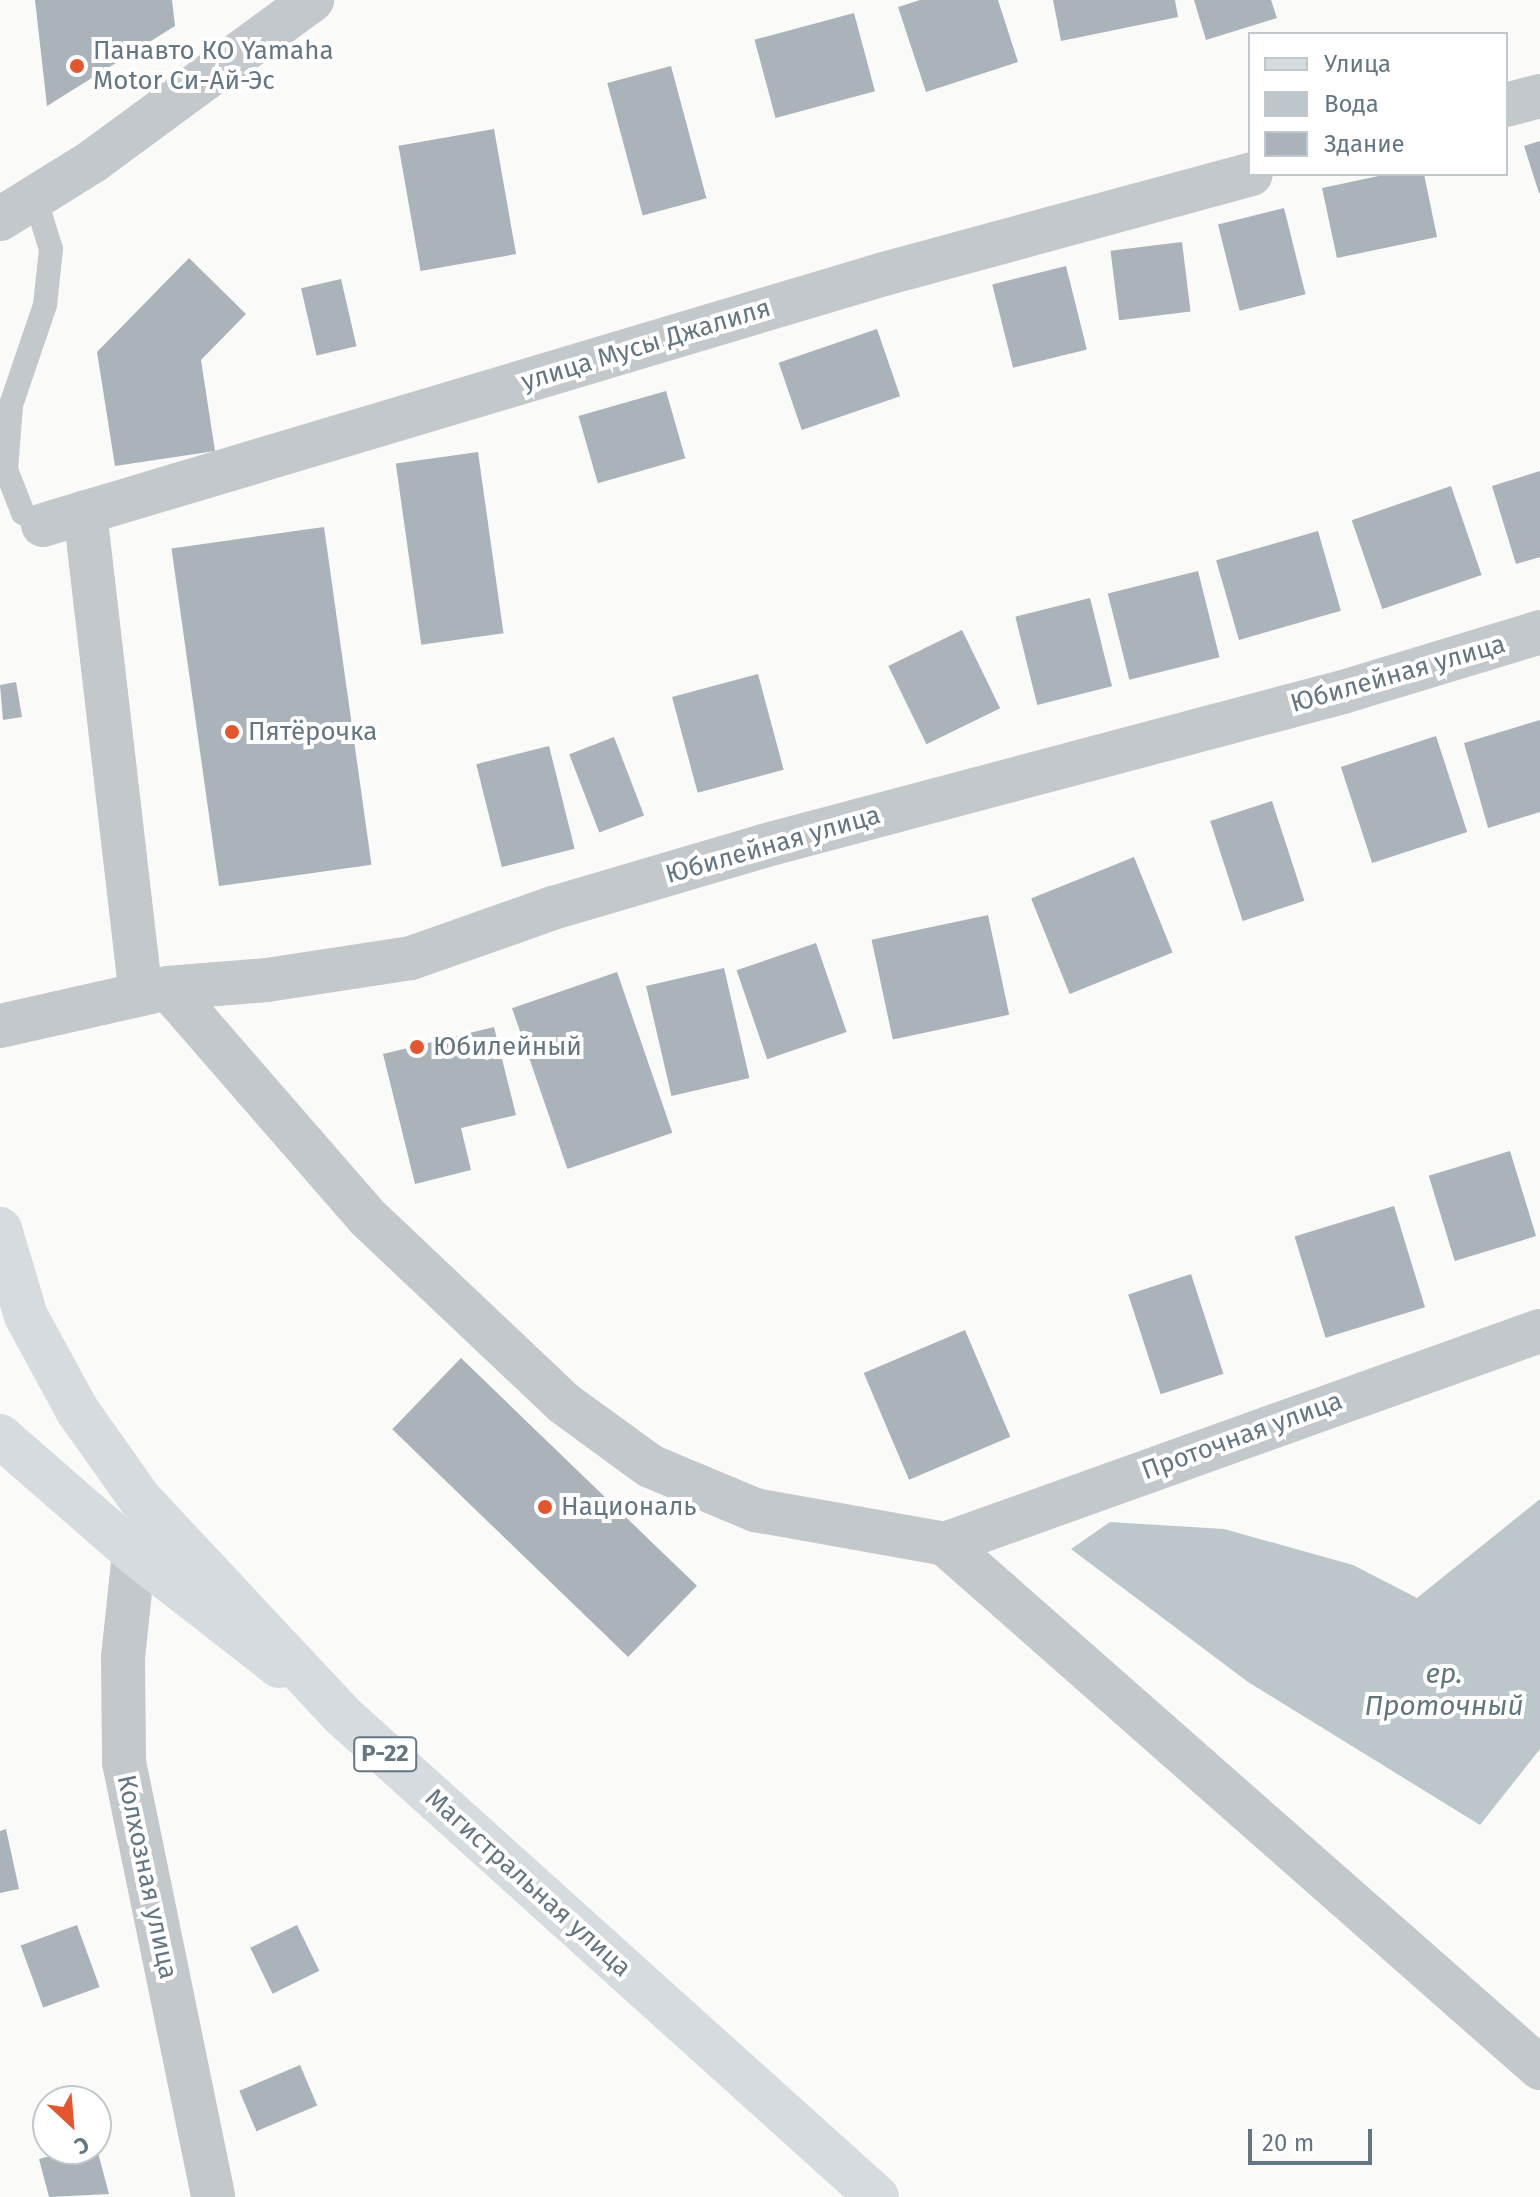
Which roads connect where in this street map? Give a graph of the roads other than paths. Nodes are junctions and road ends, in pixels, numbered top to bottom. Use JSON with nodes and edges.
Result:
{"nodes":[{"id":1,"x":312,"y":0,"type":"edge"},
{"id":2,"x":1540,"y":96,"type":"edge"},
{"id":3,"x":1508,"y":104,"type":"edge"},
{"id":4,"x":1248,"y":175,"type":"edge"},
{"id":5,"x":18,"y":209,"type":"edge"},
{"id":6,"x":85,"y":512,"type":"junction"},
{"id":7,"x":43,"y":525,"type":"joint"},
{"id":8,"x":1540,"y":632,"type":"edge"},
{"id":9,"x":154,"y":991,"type":"junction"},
{"id":10,"x":0,"y":1026,"type":"edge"},
{"id":11,"x":0,"y":1229,"type":"edge"},
{"id":12,"x":1540,"y":1331,"type":"edge"},
{"id":13,"x":0,"y":1436,"type":"edge"},
{"id":14,"x":945,"y":1544,"type":"junction"},
{"id":15,"x":134,"y":1553,"type":"junction"},
{"id":16,"x":342,"y":1715,"type":"junction"},
{"id":17,"x":1540,"y":2068,"type":"edge"},
{"id":18,"x":213,"y":2197,"type":"edge"},
{"id":19,"x":877,"y":2197,"type":"edge"}],
"edges":[{"from":1,"to":5,"type":"street"},
{"from":2,"to":3,"type":"street"},
{"from":4,"to":6,"type":"street","name":"улица Мусы Джалиля"},
{"from":5,"to":7,"type":"lane"},
{"from":6,"to":7,"type":"street","name":"улица Мусы Джалиля"},
{"from":6,"to":9,"type":"street"},
{"from":8,"to":9,"type":"street","name":"Юбилейная улица"},
{"from":9,"to":10,"type":"street","name":"Юбилейная улица"},
{"from":9,"to":14,"type":"street"},
{"from":11,"to":16,"type":"main road","name":"Магистральная улица","number":"Р-22"},
{"from":12,"to":14,"type":"street","name":"Проточная улица"},
{"from":13,"to":15,"type":"main road"},
{"from":14,"to":17,"type":"street"},
{"from":15,"to":16,"type":"main road"},
{"from":15,"to":18,"type":"street","name":"Колхозная улица"},
{"from":16,"to":19,"type":"main road","name":"Магистральная улица","number":"Р-22"}]}
